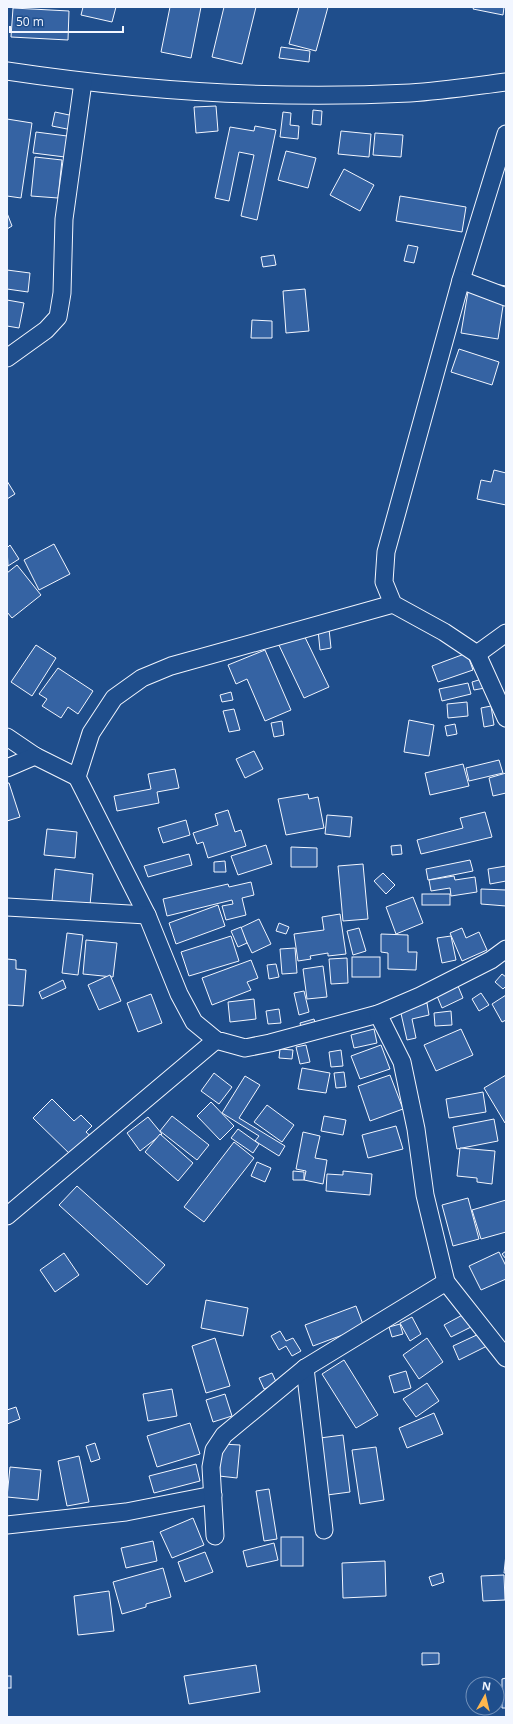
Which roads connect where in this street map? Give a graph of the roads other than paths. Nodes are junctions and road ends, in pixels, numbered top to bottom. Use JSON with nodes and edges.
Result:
{"nodes":[{"id":1,"x":7,"y":71,"type":"edge"},
{"id":2,"x":83,"y":82,"type":"junction"},
{"id":3,"x":506,"y":82,"type":"edge"},
{"id":4,"x":506,"y":134,"type":"edge"},
{"id":5,"x":461,"y":280,"type":"junction"},
{"id":6,"x":506,"y":297,"type":"edge"},
{"id":7,"x":7,"y":358,"type":"edge"},
{"id":8,"x":393,"y":604,"type":"junction"},
{"id":9,"x":506,"y":633,"type":"edge"},
{"id":10,"x":477,"y":654,"type":"junction"},
{"id":11,"x":506,"y":718,"type":"edge"},
{"id":12,"x":7,"y":737,"type":"edge"},
{"id":13,"x":35,"y":756,"type":"junction"},
{"id":14,"x":7,"y":768,"type":"edge"},
{"id":15,"x":78,"y":777,"type":"junction"},
{"id":16,"x":7,"y":907,"type":"edge"},
{"id":17,"x":147,"y":915,"type":"junction"},
{"id":18,"x":506,"y":949,"type":"edge"},
{"id":19,"x":378,"y":1014,"type":"junction"},
{"id":20,"x":216,"y":1040,"type":"junction"},
{"id":21,"x":7,"y":1216,"type":"edge"},
{"id":22,"x":446,"y":1282,"type":"junction"},
{"id":23,"x":506,"y":1358,"type":"edge"},
{"id":24,"x":304,"y":1368,"type":"junction"},
{"id":25,"x":214,"y":1495,"type":"junction"},
{"id":26,"x":7,"y":1525,"type":"edge"},
{"id":27,"x":324,"y":1530,"type":"dead end"},
{"id":28,"x":215,"y":1536,"type":"dead end"}],
"edges":[{"from":1,"to":2,"type":"street"},
{"from":2,"to":3,"type":"street"},
{"from":2,"to":7,"type":"street"},
{"from":4,"to":5,"type":"street"},
{"from":5,"to":6,"type":"street"},
{"from":5,"to":8,"type":"street"},
{"from":8,"to":10,"type":"street"},
{"from":8,"to":15,"type":"street"},
{"from":9,"to":10,"type":"street"},
{"from":10,"to":11,"type":"street"},
{"from":12,"to":13,"type":"street"},
{"from":13,"to":14,"type":"street"},
{"from":13,"to":15,"type":"street"},
{"from":15,"to":17,"type":"street"},
{"from":16,"to":17,"type":"street"},
{"from":17,"to":20,"type":"street"},
{"from":18,"to":19,"type":"street"},
{"from":19,"to":20,"type":"street"},
{"from":19,"to":22,"type":"street"},
{"from":20,"to":21,"type":"street"},
{"from":22,"to":23,"type":"street"},
{"from":22,"to":24,"type":"street"},
{"from":24,"to":25,"type":"street"},
{"from":24,"to":27,"type":"street"},
{"from":25,"to":26,"type":"street"},
{"from":25,"to":28,"type":"street"}]}
